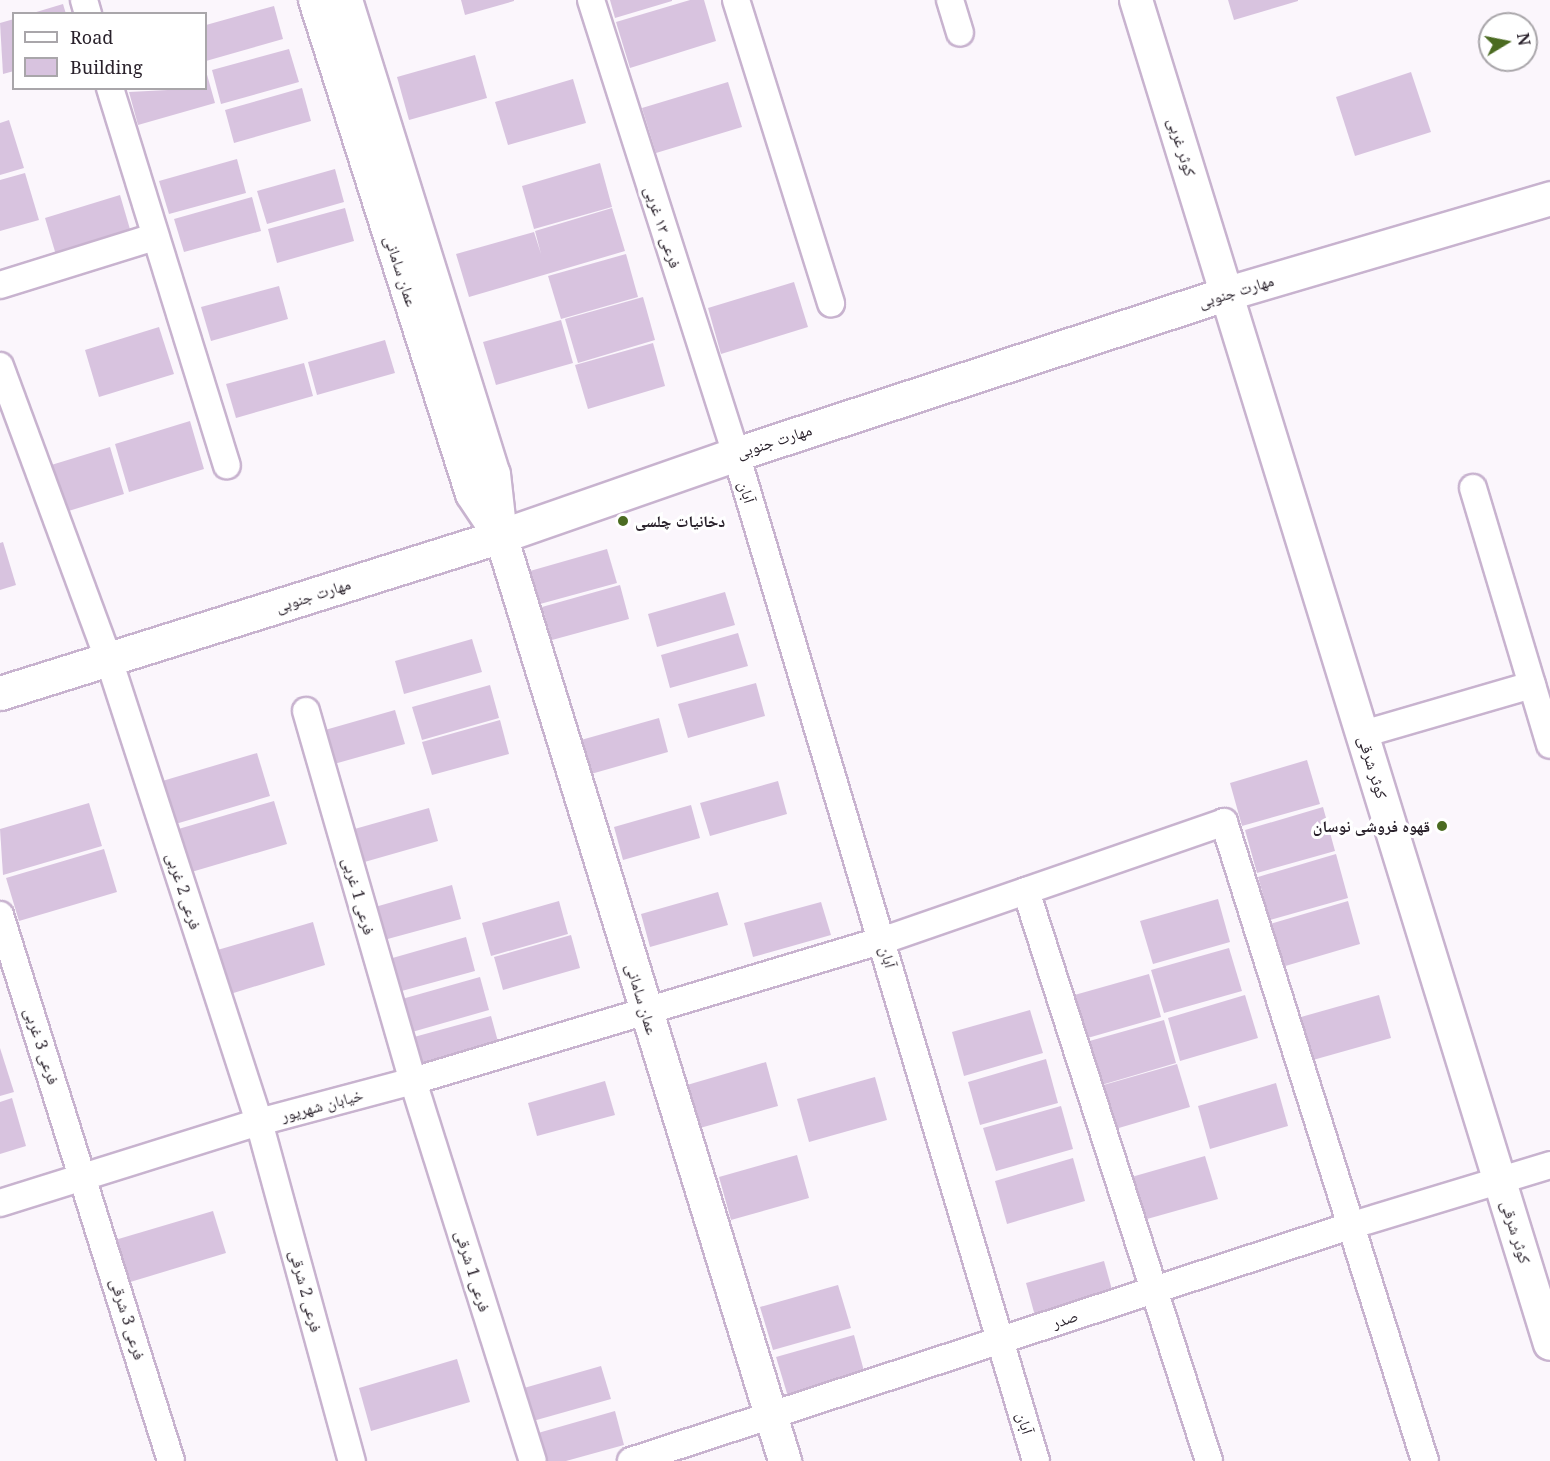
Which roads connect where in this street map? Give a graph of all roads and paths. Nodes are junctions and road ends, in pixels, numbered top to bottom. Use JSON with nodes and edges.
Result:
{"nodes":[{"id":1,"x":315,"y":0,"type":"edge"},
{"id":2,"x":346,"y":0,"type":"edge"},
{"id":3,"x":591,"y":0,"type":"edge"},
{"id":4,"x":736,"y":0,"type":"edge"},
{"id":5,"x":950,"y":0,"type":"edge"},
{"id":6,"x":1136,"y":0,"type":"edge"},
{"id":7,"x":960,"y":32,"type":"dead end"},
{"id":8,"x":111,"y":90,"type":"edge"},
{"id":9,"x":1550,"y":198,"type":"edge"},
{"id":10,"x":154,"y":237,"type":"junction"},
{"id":11,"x":0,"y":285,"type":"edge"},
{"id":12,"x":1228,"y":293,"type":"junction"},
{"id":13,"x":831,"y":304,"type":"dead end"},
{"id":14,"x":0,"y":366,"type":"edge"},
{"id":15,"x":735,"y":454,"type":"junction"},
{"id":16,"x":227,"y":465,"type":"dead end"},
{"id":17,"x":1473,"y":488,"type":"dead end"},
{"id":18,"x":501,"y":536,"type":"junction"},
{"id":19,"x":110,"y":660,"type":"junction"},
{"id":20,"x":1532,"y":686,"type":"junction"},
{"id":21,"x":0,"y":693,"type":"edge"},
{"id":22,"x":306,"y":711,"type":"dead end"},
{"id":23,"x":1363,"y":734,"type":"junction"},
{"id":24,"x":1550,"y":745,"type":"edge"},
{"id":25,"x":1026,"y":891,"type":"junction"},
{"id":26,"x":0,"y":915,"type":"edge"},
{"id":27,"x":884,"y":940,"type":"junction"},
{"id":28,"x":646,"y":1011,"type":"junction"},
{"id":29,"x":413,"y":1081,"type":"junction"},
{"id":30,"x":259,"y":1122,"type":"junction"},
{"id":31,"x":1550,"y":1165,"type":"edge"},
{"id":32,"x":84,"y":1177,"type":"junction"},
{"id":33,"x":1500,"y":1180,"type":"junction"},
{"id":34,"x":0,"y":1203,"type":"edge"},
{"id":35,"x":1353,"y":1225,"type":"junction"},
{"id":36,"x":1156,"y":1289,"type":"junction"},
{"id":37,"x":999,"y":1341,"type":"junction"},
{"id":38,"x":1550,"y":1344,"type":"edge"},
{"id":39,"x":770,"y":1416,"type":"junction"},
{"id":40,"x":171,"y":1461,"type":"edge"},
{"id":41,"x":352,"y":1461,"type":"edge"},
{"id":42,"x":533,"y":1461,"type":"edge"},
{"id":43,"x":631,"y":1461,"type":"edge"},
{"id":44,"x":785,"y":1461,"type":"edge"},
{"id":45,"x":1036,"y":1461,"type":"edge"},
{"id":46,"x":1209,"y":1461,"type":"edge"},
{"id":47,"x":1425,"y":1461,"type":"edge"}],
"edges":[{"from":1,"to":18,"type":"street","name":"عمان سامانی"},
{"from":2,"to":18,"type":"street","name":"عمان سامانی"},
{"from":3,"to":15,"type":"street","name":"فرعی ۱۳ غربی"},
{"from":4,"to":13,"type":"street"},
{"from":5,"to":7,"type":"street"},
{"from":6,"to":12,"type":"street","name":"کوثر غربی"},
{"from":8,"to":10,"type":"street"},
{"from":9,"to":12,"type":"main road","name":"مهارت جنوبی"},
{"from":10,"to":11,"type":"street"},
{"from":10,"to":16,"type":"street"},
{"from":12,"to":15,"type":"main road","name":"مهارت جنوبی"},
{"from":12,"to":23,"type":"street","name":"کوثر شرقی"},
{"from":14,"to":19,"type":"street","name":"فرعی 2 غربی"},
{"from":15,"to":18,"type":"main road","name":"مهارت جنوبی"},
{"from":15,"to":27,"type":"street","name":"آبان"},
{"from":17,"to":20,"type":"street"},
{"from":18,"to":19,"type":"main road","name":"مهارت جنوبی"},
{"from":18,"to":28,"type":"street","name":"عمان سامانی"},
{"from":19,"to":21,"type":"main road","name":"مهارت جنوبی"},
{"from":19,"to":30,"type":"street","name":"فرعی 2 غربی"},
{"from":20,"to":23,"type":"street"},
{"from":20,"to":24,"type":"street"},
{"from":22,"to":29,"type":"street","name":"فرعی 1 غربی"},
{"from":23,"to":33,"type":"street","name":"کوثر شرقی"},
{"from":25,"to":27,"type":"street","name":"خیابان شهریور"},
{"from":25,"to":35,"type":"street","name":"خیابان شهریور"},
{"from":25,"to":36,"type":"street"},
{"from":26,"to":32,"type":"street","name":"فرعی 3 غربی"},
{"from":27,"to":28,"type":"street","name":"خیابان شهریور"},
{"from":27,"to":37,"type":"street","name":"آبان"},
{"from":28,"to":29,"type":"street","name":"خیابان شهریور"},
{"from":28,"to":39,"type":"street","name":"عمان سامانی"},
{"from":29,"to":30,"type":"street","name":"خیابان شهریور"},
{"from":29,"to":42,"type":"street","name":"فرعی 1 شرقی"},
{"from":30,"to":32,"type":"street","name":"خیابان شهریور"},
{"from":30,"to":41,"type":"street","name":"فرعی 2 شرقی"},
{"from":31,"to":33,"type":"street","name":"صدر"},
{"from":32,"to":34,"type":"street","name":"خیابان شهریور"},
{"from":32,"to":40,"type":"street","name":"فرعی 3 شرقی"},
{"from":33,"to":35,"type":"street","name":"صدر"},
{"from":33,"to":38,"type":"street","name":"کوثر شرقی"},
{"from":35,"to":36,"type":"street","name":"صدر"},
{"from":35,"to":47,"type":"street"},
{"from":36,"to":37,"type":"street","name":"صدر"},
{"from":36,"to":46,"type":"street"},
{"from":37,"to":39,"type":"street","name":"صدر"},
{"from":37,"to":45,"type":"street","name":"آبان"},
{"from":39,"to":43,"type":"street","name":"صدر"},
{"from":39,"to":44,"type":"street","name":"عمان سامانی"}]}
